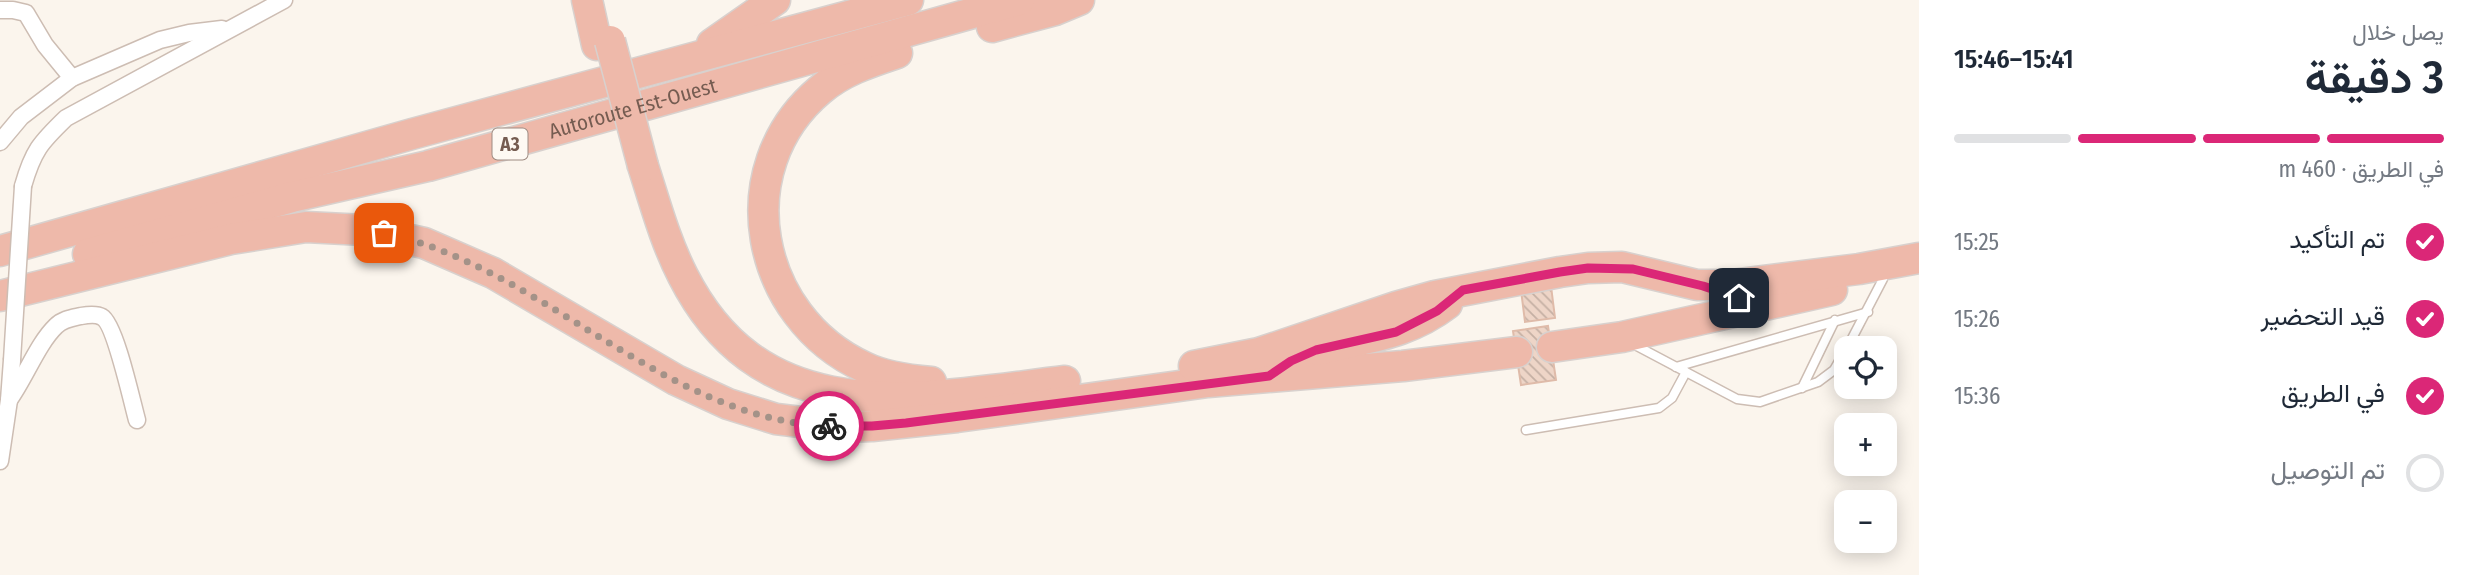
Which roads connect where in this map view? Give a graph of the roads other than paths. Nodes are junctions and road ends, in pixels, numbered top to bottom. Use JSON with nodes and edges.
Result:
{"nodes":[{"id":1,"x":284,"y":0,"type":"edge"},
{"id":2,"x":587,"y":0,"type":"edge"},
{"id":3,"x":603,"y":0,"type":"edge"},
{"id":4,"x":775,"y":0,"type":"edge"},
{"id":5,"x":908,"y":0,"type":"edge"},
{"id":6,"x":1019,"y":0,"type":"edge"},
{"id":7,"x":1079,"y":0,"type":"edge"},
{"id":8,"x":0,"y":10,"type":"edge"},
{"id":9,"x":233,"y":27,"type":"junction"},
{"id":10,"x":604,"y":43,"type":"junction"},
{"id":11,"x":640,"y":72,"type":"junction"},
{"id":12,"x":72,"y":78,"type":"junction"},
{"id":13,"x":0,"y":142,"type":"edge"},
{"id":14,"x":635,"y":168,"type":"junction"},
{"id":15,"x":0,"y":251,"type":"edge"},
{"id":16,"x":1919,"y":258,"type":"edge"},
{"id":17,"x":1919,"y":272,"type":"edge"},
{"id":18,"x":0,"y":279,"type":"edge"},
{"id":19,"x":1883,"y":279,"type":"junction"},
{"id":20,"x":1703,"y":286,"type":"junction"},
{"id":21,"x":1463,"y":290,"type":"junction"},
{"id":22,"x":0,"y":296,"type":"edge"},
{"id":23,"x":1772,"y":304,"type":"junction"},
{"id":24,"x":1868,"y":312,"type":"junction"},
{"id":25,"x":1835,"y":320,"type":"junction"},
{"id":26,"x":1854,"y":336,"type":"edge"},
{"id":27,"x":1622,"y":337,"type":"junction"},
{"id":28,"x":1552,"y":347,"type":"dead end"},
{"id":29,"x":1517,"y":352,"type":"dead end"},
{"id":30,"x":1676,"y":367,"type":"junction"},
{"id":31,"x":1834,"y":368,"type":"edge"},
{"id":32,"x":1686,"y":372,"type":"junction"},
{"id":33,"x":1269,"y":376,"type":"junction"},
{"id":34,"x":1049,"y":383,"type":"junction"},
{"id":35,"x":1802,"y":388,"type":"junction"},
{"id":36,"x":1084,"y":399,"type":"junction"},
{"id":37,"x":9,"y":400,"type":"junction"},
{"id":38,"x":137,"y":419,"type":"dead end"},
{"id":39,"x":1526,"y":430,"type":"dead end"},
{"id":40,"x":0,"y":461,"type":"edge"}],
"edges":[{"from":1,"to":9,"type":"street"},
{"from":2,"to":10,"type":"highway"},
{"from":3,"to":10,"type":"highway"},
{"from":4,"to":11,"type":"highway"},
{"from":5,"to":11,"type":"highway","name":"Autoroute Est-Ouest","number":"A3"},
{"from":6,"to":18,"type":"highway","name":"Autoroute Est-Ouest","number":"A3"},
{"from":7,"to":34,"type":"highway"},
{"from":8,"to":12,"type":"street"},
{"from":9,"to":12,"type":"street"},
{"from":9,"to":37,"type":"street","bridge":true},
{"from":10,"to":14,"type":"highway"},
{"from":11,"to":15,"type":"highway","name":"Autoroute Est-Ouest","number":"A3"},
{"from":12,"to":13,"type":"street"},
{"from":14,"to":34,"type":"highway"},
{"from":14,"to":36,"type":"highway"},
{"from":16,"to":20,"type":"highway"},
{"from":17,"to":19,"type":"highway"},
{"from":19,"to":23,"type":"highway"},
{"from":19,"to":24,"type":"lane"},
{"from":20,"to":21,"type":"highway"},
{"from":20,"to":23,"type":"highway"},
{"from":21,"to":33,"type":"highway"},
{"from":21,"to":34,"type":"highway"},
{"from":22,"to":36,"type":"highway"},
{"from":23,"to":27,"type":"highway"},
{"from":24,"to":25,"type":"lane"},
{"from":24,"to":26,"type":"lane"},
{"from":25,"to":30,"type":"lane"},
{"from":25,"to":35,"type":"lane"},
{"from":27,"to":28,"type":"highway"},
{"from":27,"to":30,"type":"lane"},
{"from":29,"to":33,"type":"highway"},
{"from":30,"to":32,"type":"lane"},
{"from":31,"to":35,"type":"lane"},
{"from":32,"to":35,"type":"lane"},
{"from":32,"to":39,"type":"lane"},
{"from":33,"to":36,"type":"highway"},
{"from":37,"to":38,"type":"street"},
{"from":37,"to":40,"type":"street"}]}
